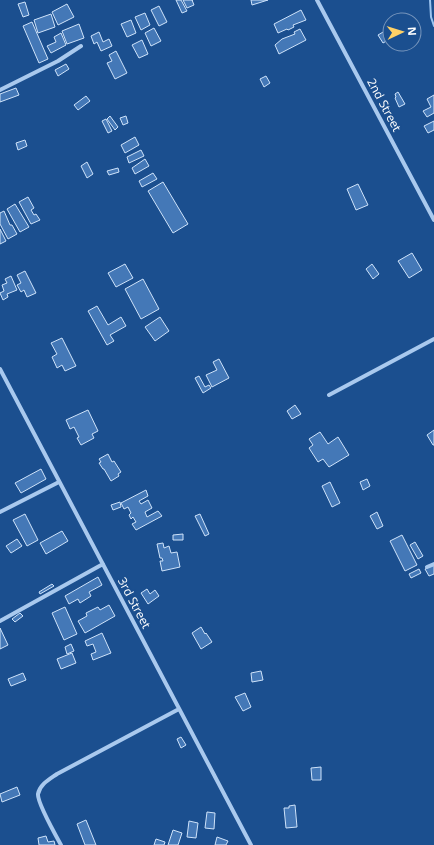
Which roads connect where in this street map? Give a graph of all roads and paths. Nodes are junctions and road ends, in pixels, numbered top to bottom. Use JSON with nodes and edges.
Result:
{"nodes":[{"id":1,"x":317,"y":0,"type":"edge"},
{"id":2,"x":80,"y":46,"type":"dead end"},
{"id":3,"x":0,"y":90,"type":"edge"},
{"id":4,"x":434,"y":220,"type":"edge"},
{"id":5,"x":434,"y":339,"type":"edge"},
{"id":6,"x":0,"y":369,"type":"edge"},
{"id":7,"x":329,"y":396,"type":"dead end"},
{"id":8,"x":59,"y":482,"type":"junction"},
{"id":9,"x":0,"y":512,"type":"edge"},
{"id":10,"x":102,"y":564,"type":"junction"},
{"id":11,"x":434,"y":564,"type":"edge"},
{"id":12,"x":426,"y":568,"type":"dead end"},
{"id":13,"x":0,"y":621,"type":"edge"},
{"id":14,"x":179,"y":709,"type":"junction"},
{"id":15,"x":60,"y":845,"type":"edge"},
{"id":16,"x":251,"y":845,"type":"edge"}],
"edges":[{"from":1,"to":4,"type":"street","name":"2nd Street"},
{"from":2,"to":3,"type":"street"},
{"from":5,"to":7,"type":"street"},
{"from":6,"to":8,"type":"street","name":"3rd Street"},
{"from":8,"to":9,"type":"street"},
{"from":8,"to":10,"type":"street","name":"3rd Street"},
{"from":10,"to":13,"type":"street"},
{"from":10,"to":14,"type":"street","name":"3rd Street"},
{"from":11,"to":12,"type":"street"},
{"from":14,"to":15,"type":"street"},
{"from":14,"to":16,"type":"street","name":"3rd Street"}]}
